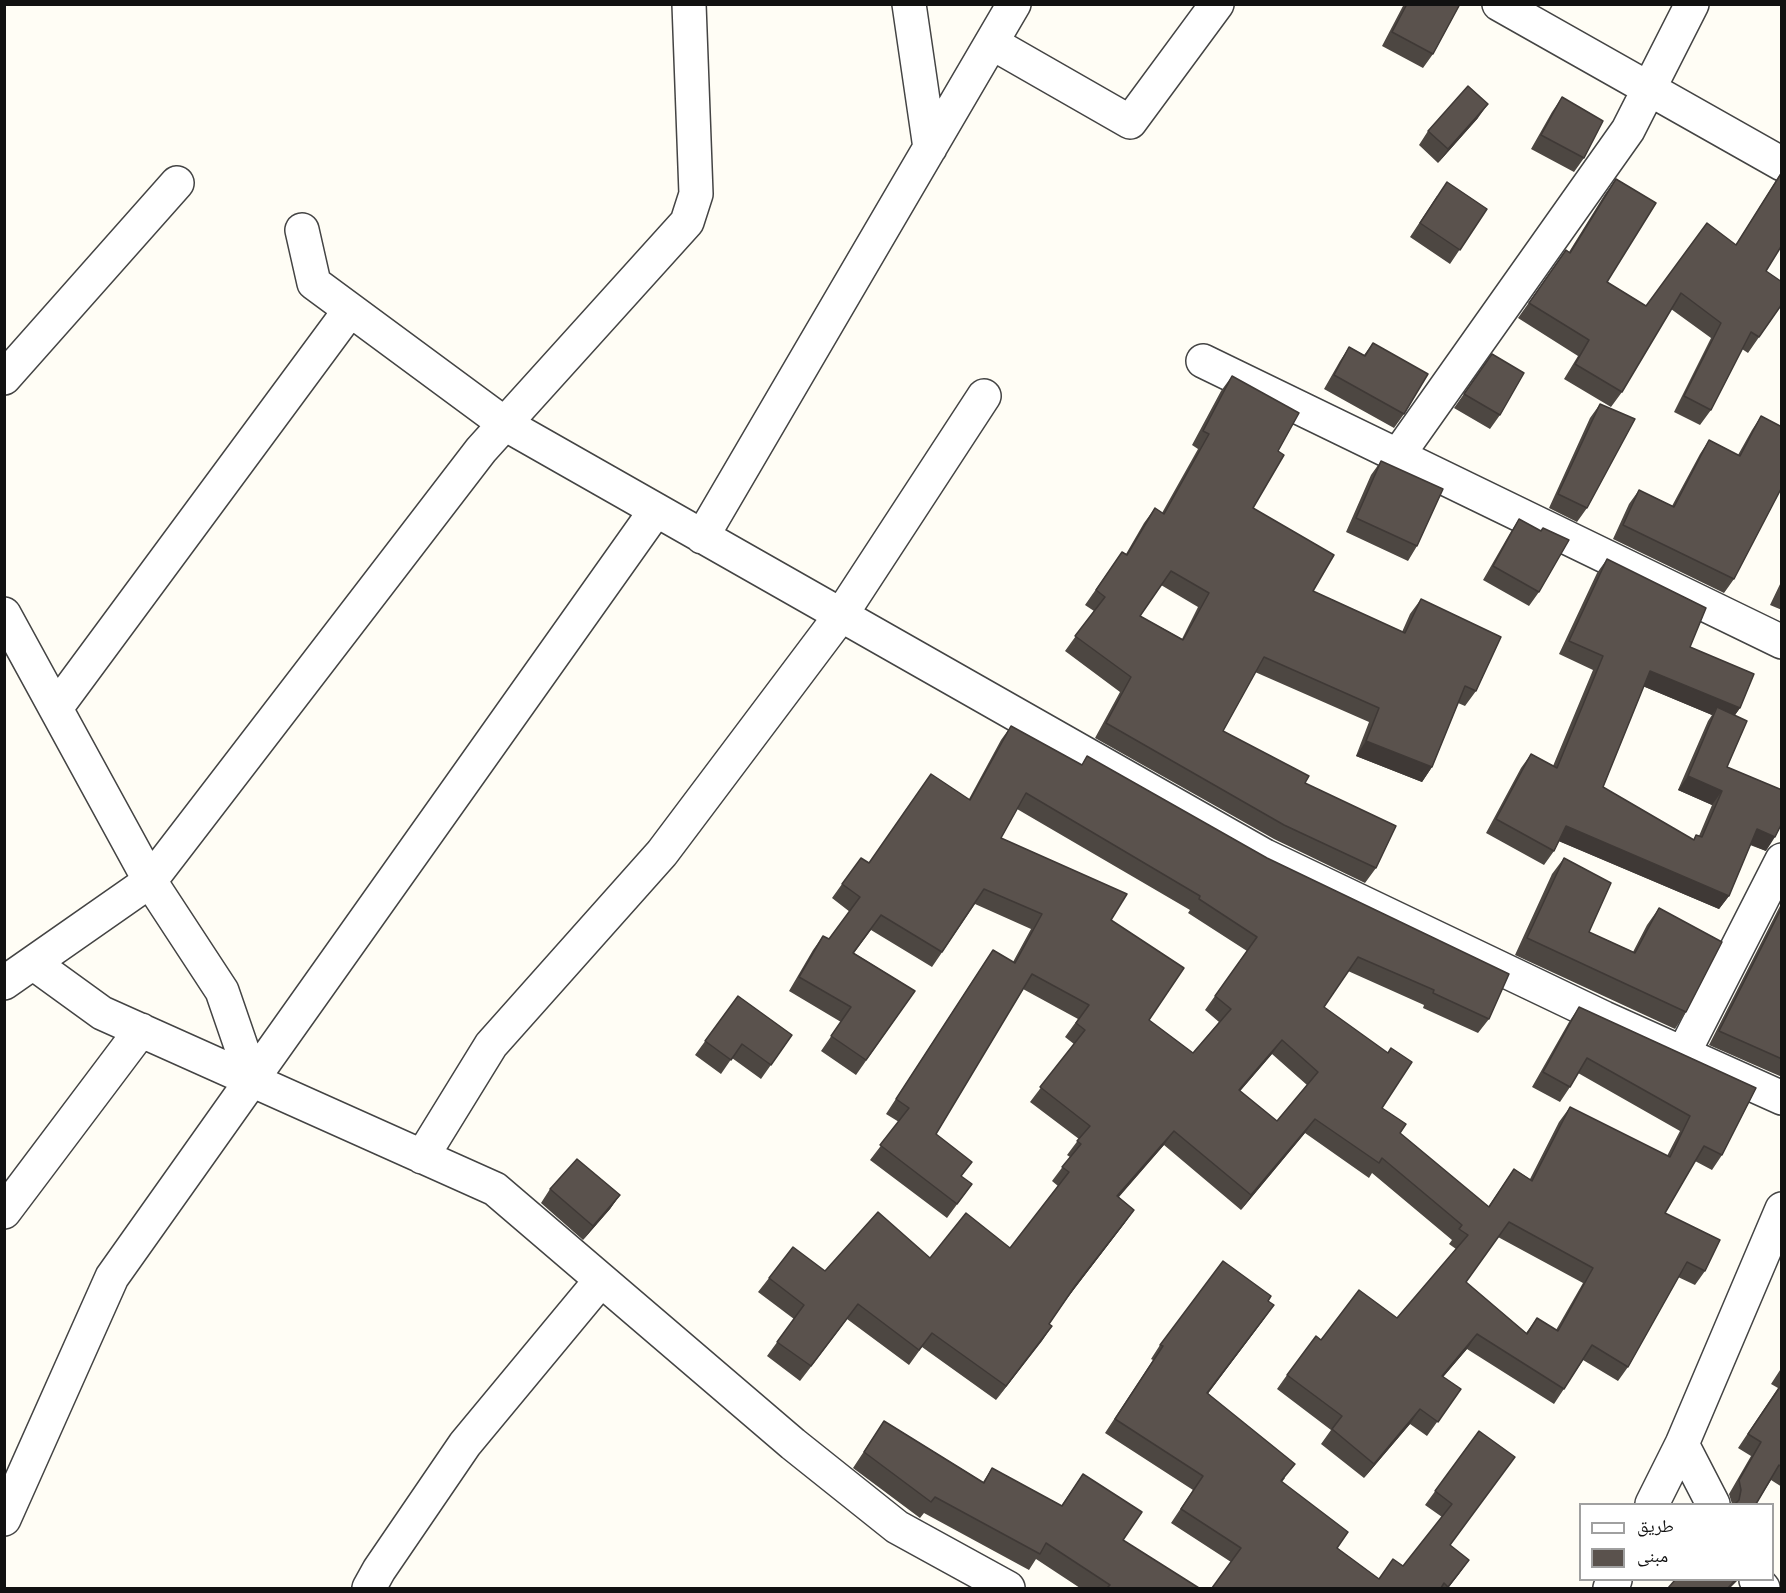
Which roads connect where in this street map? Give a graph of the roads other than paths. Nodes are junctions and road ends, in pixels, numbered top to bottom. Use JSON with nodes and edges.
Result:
{"nodes":[{"id":1,"x":689,"y":4,"type":"edge"},
{"id":2,"x":909,"y":4,"type":"edge"},
{"id":3,"x":1014,"y":4,"type":"edge"},
{"id":4,"x":1216,"y":4,"type":"edge"},
{"id":5,"x":1499,"y":4,"type":"edge"},
{"id":6,"x":1692,"y":4,"type":"edge"},
{"id":7,"x":992,"y":43,"type":"junction"},
{"id":8,"x":1648,"y":90,"type":"junction"},
{"id":9,"x":930,"y":148,"type":"junction"},
{"id":10,"x":1782,"y":164,"type":"edge"},
{"id":11,"x":177,"y":183,"type":"dead end"},
{"id":12,"x":302,"y":230,"type":"dead end"},
{"id":13,"x":350,"y":310,"type":"junction"},
{"id":14,"x":1203,"y":361,"type":"dead end"},
{"id":15,"x":4,"y":378,"type":"edge"},
{"id":16,"x":984,"y":396,"type":"dead end"},
{"id":17,"x":505,"y":424,"type":"junction"},
{"id":18,"x":1398,"y":454,"type":"junction"},
{"id":19,"x":656,"y":510,"type":"junction"},
{"id":20,"x":702,"y":537,"type":"junction"},
{"id":21,"x":4,"y":614,"type":"edge"},
{"id":22,"x":841,"y":615,"type":"junction"},
{"id":23,"x":1782,"y":642,"type":"edge"},
{"id":24,"x":56,"y":708,"type":"junction"},
{"id":25,"x":1782,"y":860,"type":"edge"},
{"id":26,"x":150,"y":881,"type":"junction"},
{"id":27,"x":33,"y":963,"type":"junction"},
{"id":28,"x":4,"y":984,"type":"edge"},
{"id":29,"x":141,"y":1030,"type":"junction"},
{"id":30,"x":1683,"y":1054,"type":"junction"},
{"id":31,"x":253,"y":1080,"type":"junction"},
{"id":32,"x":1782,"y":1098,"type":"edge"},
{"id":33,"x":422,"y":1156,"type":"junction"},
{"id":34,"x":1782,"y":1209,"type":"edge"},
{"id":35,"x":4,"y":1212,"type":"edge"},
{"id":36,"x":601,"y":1280,"type":"junction"},
{"id":37,"x":1682,"y":1444,"type":"junction"},
{"id":38,"x":1652,"y":1503,"type":"edge"},
{"id":39,"x":1712,"y":1503,"type":"edge"},
{"id":40,"x":4,"y":1519,"type":"edge"},
{"id":41,"x":369,"y":1588,"type":"edge"},
{"id":42,"x":1008,"y":1588,"type":"edge"}],
"edges":[{"from":1,"to":17,"type":"street"},
{"from":2,"to":9,"type":"street"},
{"from":3,"to":7,"type":"street"},
{"from":4,"to":7,"type":"street"},
{"from":5,"to":8,"type":"street"},
{"from":6,"to":8,"type":"street"},
{"from":7,"to":9,"type":"street"},
{"from":8,"to":10,"type":"street"},
{"from":8,"to":18,"type":"street"},
{"from":9,"to":20,"type":"street"},
{"from":11,"to":15,"type":"street"},
{"from":12,"to":13,"type":"street"},
{"from":13,"to":17,"type":"street"},
{"from":13,"to":24,"type":"street"},
{"from":14,"to":18,"type":"street"},
{"from":16,"to":22,"type":"street"},
{"from":17,"to":19,"type":"street"},
{"from":17,"to":26,"type":"street"},
{"from":18,"to":23,"type":"street"},
{"from":19,"to":20,"type":"street"},
{"from":19,"to":31,"type":"street"},
{"from":20,"to":22,"type":"street"},
{"from":21,"to":24,"type":"street"},
{"from":22,"to":30,"type":"street"},
{"from":22,"to":33,"type":"street"},
{"from":24,"to":26,"type":"street"},
{"from":25,"to":30,"type":"street"},
{"from":26,"to":27,"type":"street"},
{"from":26,"to":31,"type":"street"},
{"from":27,"to":28,"type":"street"},
{"from":27,"to":29,"type":"street"},
{"from":29,"to":31,"type":"street"},
{"from":29,"to":35,"type":"street"},
{"from":30,"to":32,"type":"street"},
{"from":31,"to":33,"type":"street"},
{"from":31,"to":40,"type":"street"},
{"from":33,"to":36,"type":"street"},
{"from":34,"to":37,"type":"street"},
{"from":36,"to":41,"type":"street"},
{"from":36,"to":42,"type":"street"},
{"from":37,"to":38,"type":"street"},
{"from":37,"to":39,"type":"street"}]}
